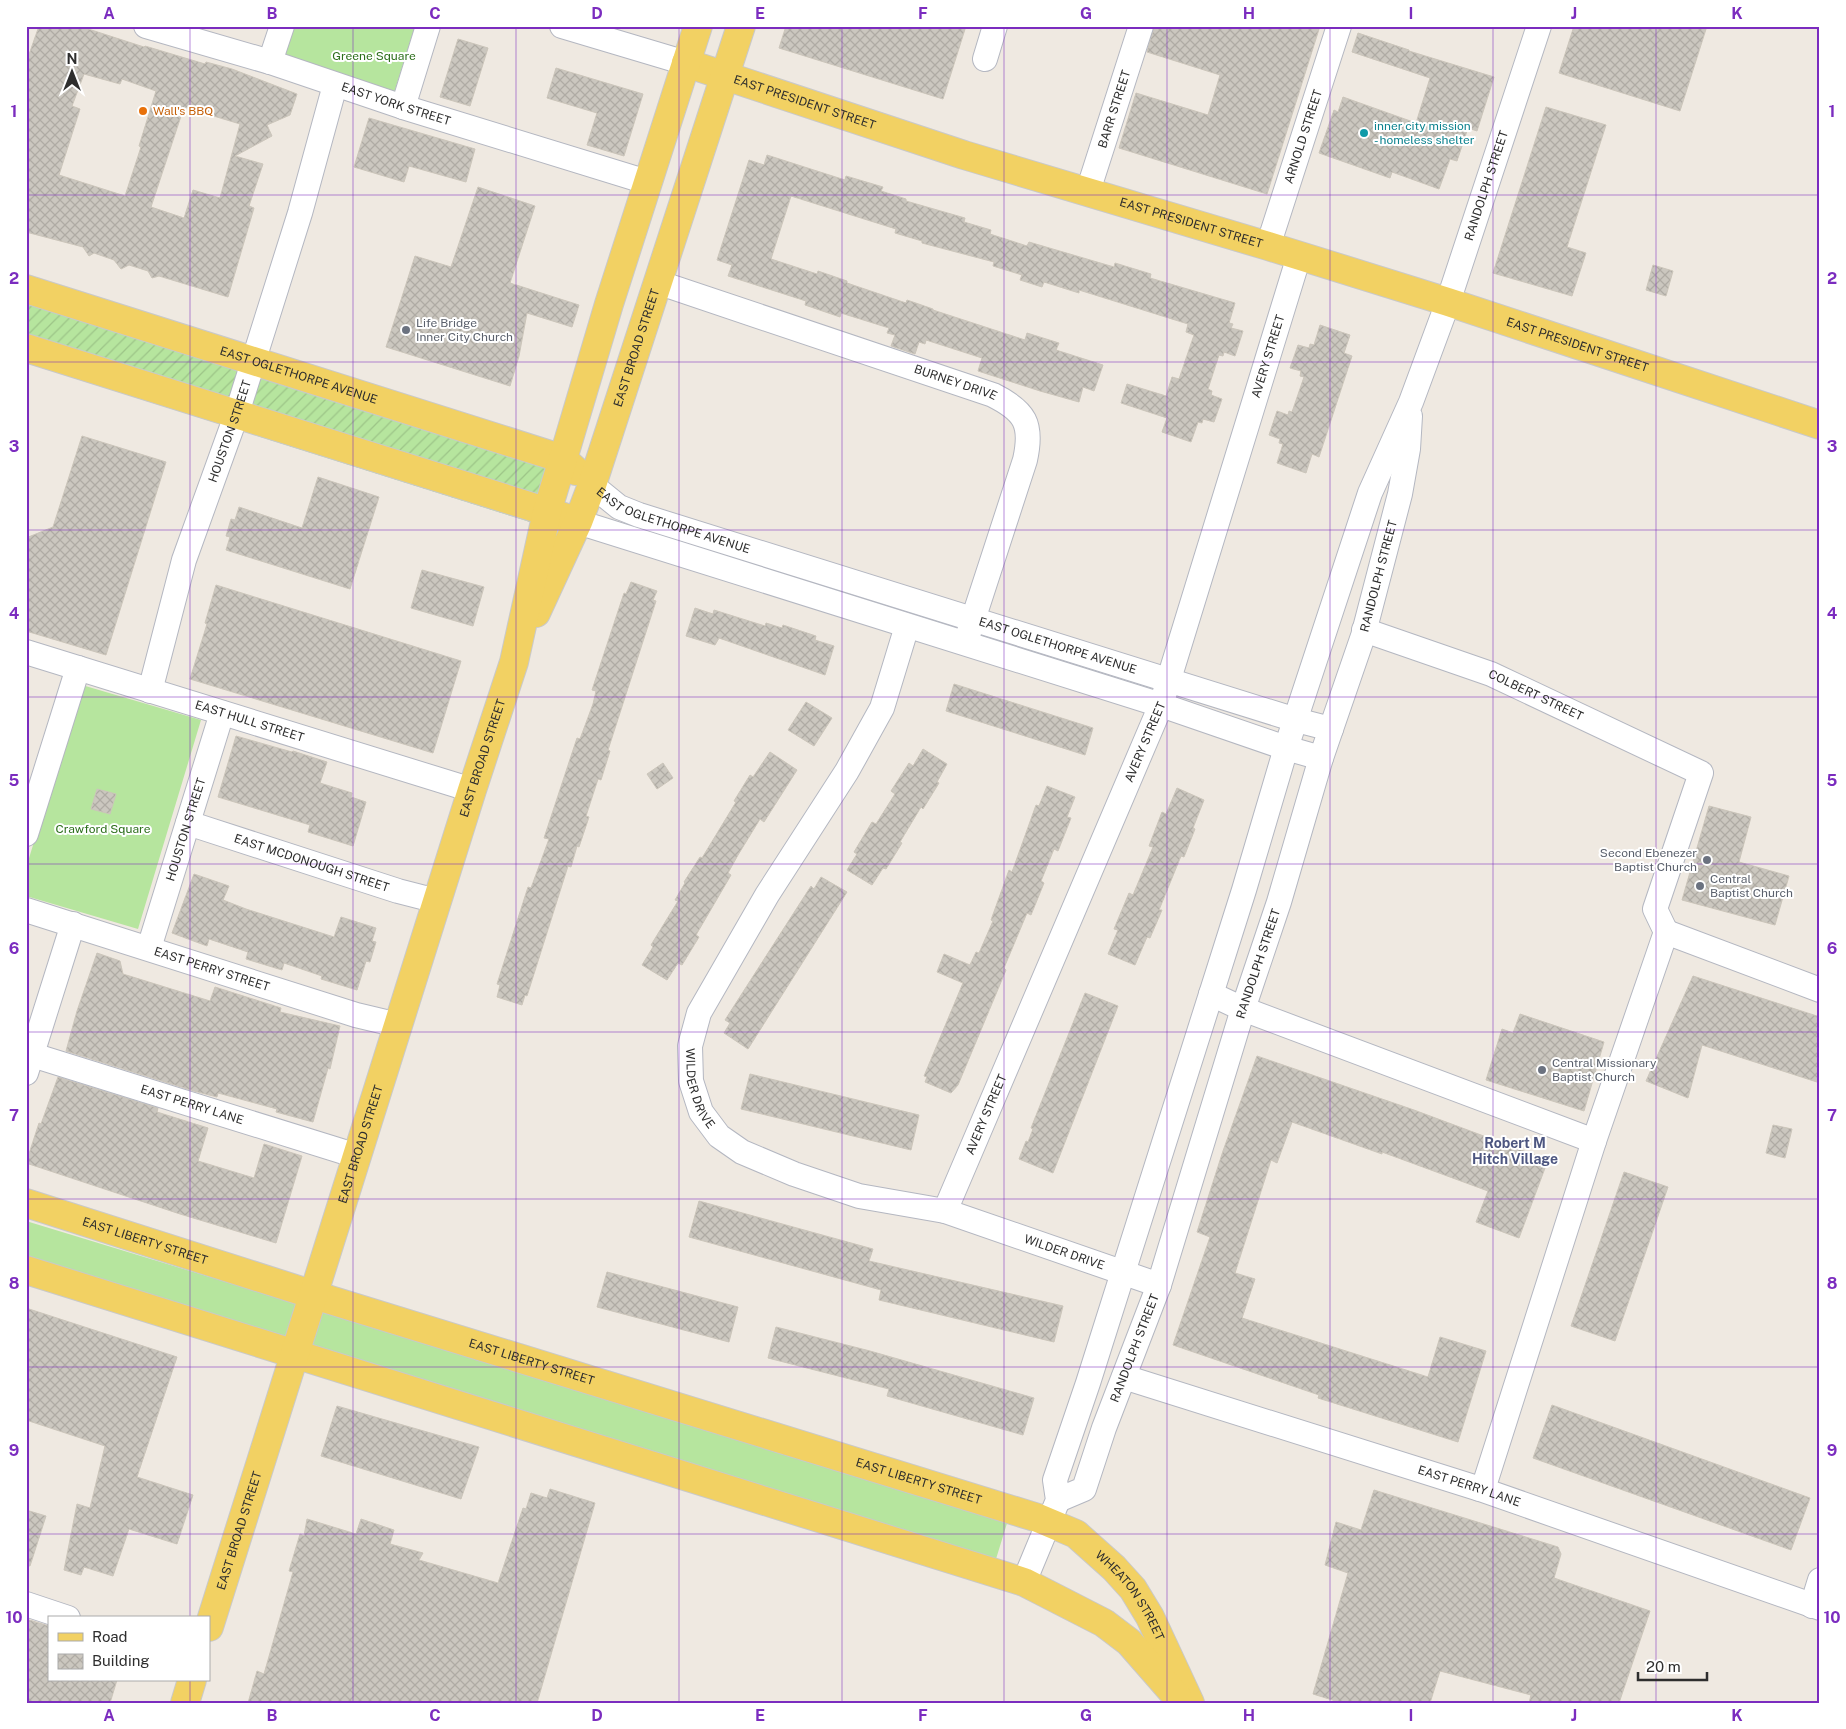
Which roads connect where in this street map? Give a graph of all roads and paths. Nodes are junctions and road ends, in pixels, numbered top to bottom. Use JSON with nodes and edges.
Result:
{"nodes":[{"id":1,"x":146,"y":26,"type":"edge"},
{"id":2,"x":282,"y":26,"type":"edge"},
{"id":3,"x":428,"y":26,"type":"edge"},
{"id":4,"x":562,"y":26,"type":"edge"},
{"id":5,"x":698,"y":26,"type":"edge"},
{"id":6,"x":741,"y":26,"type":"edge"},
{"id":7,"x":995,"y":26,"type":"edge"},
{"id":8,"x":1141,"y":26,"type":"edge"},
{"id":9,"x":1339,"y":26,"type":"edge"},
{"id":10,"x":1539,"y":26,"type":"edge"},
{"id":11,"x":985,"y":59,"type":"dead end"},
{"id":12,"x":270,"y":62,"type":"junction"},
{"id":13,"x":686,"y":63,"type":"junction"},
{"id":14,"x":725,"y":76,"type":"junction"},
{"id":15,"x":335,"y":85,"type":"junction"},
{"id":16,"x":403,"y":107,"type":"junction"},
{"id":17,"x":647,"y":182,"type":"junction"},
{"id":18,"x":1088,"y":191,"type":"junction"},
{"id":19,"x":1268,"y":246,"type":"junction"},
{"id":20,"x":1298,"y":256,"type":"junction"},
{"id":21,"x":657,"y":282,"type":"junction"},
{"id":22,"x":26,"y":289,"type":"edge"},
{"id":23,"x":1448,"y":302,"type":"junction"},
{"id":24,"x":26,"y":348,"type":"edge"},
{"id":25,"x":253,"y":362,"type":"junction"},
{"id":26,"x":1411,"y":402,"type":"junction"},
{"id":27,"x":237,"y":413,"type":"junction"},
{"id":28,"x":1820,"y":424,"type":"edge"},
{"id":29,"x":563,"y":459,"type":"junction"},
{"id":30,"x":592,"y":485,"type":"junction"},
{"id":31,"x":547,"y":512,"type":"junction"},
{"id":32,"x":578,"y":522,"type":"junction"},
{"id":33,"x":973,"y":619,"type":"junction"},
{"id":34,"x":907,"y":626,"type":"junction"},
{"id":35,"x":1364,"y":630,"type":"junction"},
{"id":36,"x":965,"y":644,"type":"junction"},
{"id":37,"x":26,"y":652,"type":"edge"},
{"id":38,"x":514,"y":662,"type":"junction"},
{"id":39,"x":78,"y":668,"type":"junction"},
{"id":40,"x":1169,"y":680,"type":"junction"},
{"id":41,"x":150,"y":691,"type":"junction"},
{"id":42,"x":1161,"y":705,"type":"junction"},
{"id":43,"x":222,"y":713,"type":"junction"},
{"id":44,"x":1296,"y":720,"type":"junction"},
{"id":45,"x":1331,"y":730,"type":"junction"},
{"id":46,"x":1286,"y":748,"type":"junction"},
{"id":47,"x":1321,"y":758,"type":"junction"},
{"id":48,"x":34,"y":784,"type":"edge"},
{"id":49,"x":472,"y":790,"type":"junction"},
{"id":50,"x":188,"y":823,"type":"junction"},
{"id":51,"x":26,"y":834,"type":"edge"},
{"id":52,"x":437,"y":901,"type":"junction"},
{"id":53,"x":26,"y":910,"type":"edge"},
{"id":54,"x":73,"y":924,"type":"junction"},
{"id":55,"x":1666,"y":932,"type":"junction"},
{"id":56,"x":149,"y":948,"type":"junction"},
{"id":57,"x":1820,"y":990,"type":"edge"},
{"id":58,"x":1210,"y":994,"type":"junction"},
{"id":59,"x":1243,"y":1009,"type":"junction"},
{"id":60,"x":398,"y":1025,"type":"junction"},
{"id":61,"x":28,"y":1060,"type":"edge"},
{"id":62,"x":1594,"y":1141,"type":"junction"},
{"id":63,"x":357,"y":1156,"type":"junction"},
{"id":64,"x":26,"y":1203,"type":"edge"},
{"id":65,"x":944,"y":1211,"type":"junction"},
{"id":66,"x":26,"y":1270,"type":"edge"},
{"id":67,"x":1122,"y":1272,"type":"junction"},
{"id":68,"x":1159,"y":1285,"type":"junction"},
{"id":69,"x":314,"y":1296,"type":"junction"},
{"id":70,"x":294,"y":1354,"type":"junction"},
{"id":71,"x":1124,"y":1377,"type":"junction"},
{"id":72,"x":1480,"y":1489,"type":"junction"},
{"id":73,"x":1048,"y":1513,"type":"junction"},
{"id":74,"x":1820,"y":1580,"type":"edge"},
{"id":75,"x":1024,"y":1582,"type":"junction"},
{"id":76,"x":26,"y":1604,"type":"edge"},
{"id":77,"x":1816,"y":1607,"type":"edge"},
{"id":78,"x":62,"y":1616,"type":"edge"},
{"id":79,"x":210,"y":1625,"type":"edge"},
{"id":80,"x":191,"y":1682,"type":"edge"},
{"id":81,"x":185,"y":1703,"type":"edge"},
{"id":82,"x":1182,"y":1703,"type":"edge"},
{"id":83,"x":1190,"y":1703,"type":"edge"}],
"edges":[{"from":1,"to":12,"type":"street","name":"EAST YORK STREET"},
{"from":2,"to":12,"type":"street"},
{"from":3,"to":16,"type":"street"},
{"from":4,"to":13,"type":"street","name":"EAST PRESIDENT STREET"},
{"from":5,"to":13,"type":"main road","name":"EAST BROAD STREET"},
{"from":6,"to":14,"type":"main road","name":"EAST BROAD STREET"},
{"from":7,"to":11,"type":"street"},
{"from":8,"to":18,"type":"street","name":"BARR STREET"},
{"from":9,"to":19,"type":"street","name":"ARNOLD STREET"},
{"from":10,"to":23,"type":"street","name":"RANDOLPH STREET"},
{"from":12,"to":15,"type":"street","name":"EAST YORK STREET"},
{"from":13,"to":14,"type":"main road","name":"EAST PRESIDENT STREET"},
{"from":13,"to":17,"type":"main road","name":"EAST BROAD STREET"},
{"from":14,"to":18,"type":"main road","name":"EAST PRESIDENT STREET"},
{"from":14,"to":21,"type":"main road","name":"EAST BROAD STREET"},
{"from":15,"to":16,"type":"street","name":"EAST YORK STREET"},
{"from":15,"to":25,"type":"street","name":"HOUSTON STREET"},
{"from":16,"to":17,"type":"street","name":"EAST YORK STREET"},
{"from":17,"to":29,"type":"main road","name":"EAST BROAD STREET"},
{"from":18,"to":19,"type":"main road","name":"EAST PRESIDENT STREET"},
{"from":19,"to":20,"type":"main road","name":"EAST PRESIDENT STREET"},
{"from":20,"to":23,"type":"main road","name":"EAST PRESIDENT STREET"},
{"from":20,"to":40,"type":"street","name":"AVERY STREET"},
{"from":21,"to":30,"type":"main road","name":"EAST BROAD STREET"},
{"from":21,"to":33,"type":"street","name":"BURNEY DRIVE"},
{"from":22,"to":25,"type":"main road","name":"EAST OGLETHORPE AVENUE"},
{"from":23,"to":26,"type":"street","name":"RANDOLPH STREET"},
{"from":23,"to":28,"type":"main road","name":"EAST PRESIDENT STREET"},
{"from":24,"to":27,"type":"main road","name":"EAST OGLETHORPE AVENUE"},
{"from":25,"to":27,"type":"street","name":"HOUSTON STREET"},
{"from":25,"to":29,"type":"main road","name":"EAST OGLETHORPE AVENUE"},
{"from":26,"to":35,"type":"street","name":"RANDOLPH STREET"},
{"from":26,"to":44,"type":"street","name":"RANDOLPH STREET"},
{"from":27,"to":31,"type":"main road","name":"EAST OGLETHORPE AVENUE"},
{"from":27,"to":41,"type":"street","name":"HOUSTON STREET"},
{"from":29,"to":30,"type":"main road","name":"EAST OGLETHORPE AVENUE"},
{"from":29,"to":31,"type":"main road","name":"EAST BROAD STREET"},
{"from":30,"to":32,"type":"main road","name":"EAST BROAD STREET"},
{"from":30,"to":33,"type":"street","name":"EAST OGLETHORPE AVENUE"},
{"from":31,"to":32,"type":"main road","name":"EAST OGLETHORPE AVENUE"},
{"from":31,"to":38,"type":"main road","name":"EAST BROAD STREET"},
{"from":32,"to":34,"type":"street","name":"EAST OGLETHORPE AVENUE"},
{"from":32,"to":38,"type":"main road","name":"EAST BROAD STREET"},
{"from":33,"to":36,"type":"street","name":"BURNEY DRIVE"},
{"from":33,"to":40,"type":"street","name":"EAST OGLETHORPE AVENUE"},
{"from":34,"to":36,"type":"street","name":"EAST OGLETHORPE AVENUE"},
{"from":34,"to":65,"type":"street","name":"WILDER DRIVE"},
{"from":35,"to":45,"type":"street","name":"RANDOLPH STREET"},
{"from":35,"to":55,"type":"street","name":"COLBERT STREET"},
{"from":36,"to":42,"type":"street","name":"EAST OGLETHORPE AVENUE"},
{"from":37,"to":39,"type":"street","name":"EAST HULL STREET"},
{"from":38,"to":49,"type":"main road","name":"EAST BROAD STREET"},
{"from":39,"to":41,"type":"street","name":"EAST HULL STREET"},
{"from":39,"to":48,"type":"street"},
{"from":40,"to":42,"type":"street","name":"AVERY STREET"},
{"from":40,"to":44,"type":"street","name":"EAST OGLETHORPE AVENUE"},
{"from":41,"to":43,"type":"street","name":"EAST HULL STREET"},
{"from":42,"to":46,"type":"street","name":"EAST OGLETHORPE AVENUE"},
{"from":42,"to":65,"type":"street","name":"AVERY STREET"},
{"from":43,"to":49,"type":"street","name":"EAST HULL STREET"},
{"from":43,"to":50,"type":"street","name":"HOUSTON STREET"},
{"from":44,"to":45,"type":"street","name":"EAST OGLETHORPE AVENUE"},
{"from":44,"to":46,"type":"street","name":"RANDOLPH STREET"},
{"from":45,"to":47,"type":"street","name":"RANDOLPH STREET"},
{"from":46,"to":47,"type":"street","name":"EAST OGLETHORPE AVENUE"},
{"from":46,"to":58,"type":"street","name":"RANDOLPH STREET"},
{"from":47,"to":59,"type":"street","name":"RANDOLPH STREET"},
{"from":48,"to":51,"type":"street"},
{"from":49,"to":52,"type":"main road","name":"EAST BROAD STREET"},
{"from":50,"to":52,"type":"street","name":"EAST MCDONOUGH STREET"},
{"from":50,"to":56,"type":"street","name":"HOUSTON STREET"},
{"from":52,"to":60,"type":"main road","name":"EAST BROAD STREET"},
{"from":53,"to":54,"type":"street","name":"EAST PERRY STREET"},
{"from":54,"to":56,"type":"street","name":"EAST PERRY STREET"},
{"from":54,"to":61,"type":"street"},
{"from":55,"to":57,"type":"street"},
{"from":55,"to":62,"type":"street"},
{"from":56,"to":60,"type":"street","name":"EAST PERRY STREET"},
{"from":58,"to":59,"type":"street"},
{"from":58,"to":67,"type":"street","name":"RANDOLPH STREET"},
{"from":59,"to":62,"type":"street"},
{"from":59,"to":68,"type":"street","name":"RANDOLPH STREET"},
{"from":60,"to":63,"type":"main road","name":"EAST BROAD STREET"},
{"from":61,"to":63,"type":"street","name":"EAST PERRY LANE"},
{"from":62,"to":72,"type":"street"},
{"from":63,"to":69,"type":"main road","name":"EAST BROAD STREET"},
{"from":64,"to":69,"type":"main road","name":"EAST LIBERTY STREET"},
{"from":65,"to":67,"type":"street","name":"WILDER DRIVE"},
{"from":66,"to":70,"type":"main road"},
{"from":67,"to":68,"type":"street","name":"WILDER DRIVE"},
{"from":67,"to":73,"type":"street","name":"RANDOLPH STREET"},
{"from":68,"to":71,"type":"street","name":"RANDOLPH STREET"},
{"from":69,"to":70,"type":"main road","name":"EAST BROAD STREET"},
{"from":69,"to":73,"type":"main road","name":"EAST LIBERTY STREET"},
{"from":70,"to":75,"type":"main road"},
{"from":70,"to":79,"type":"main road","name":"EAST BROAD STREET"},
{"from":71,"to":72,"type":"street","name":"EAST PERRY LANE"},
{"from":71,"to":73,"type":"street","name":"RANDOLPH STREET"},
{"from":72,"to":77,"type":"street","name":"EAST PERRY LANE"},
{"from":73,"to":75,"type":"street","name":"RANDOLPH STREET"},
{"from":73,"to":83,"type":"main road","name":"WHEATON STREET"},
{"from":74,"to":77,"type":"street"},
{"from":75,"to":82,"type":"main road","name":"WHEATON STREET"},
{"from":76,"to":78,"type":"street"},
{"from":80,"to":81,"type":"main road"}]}
